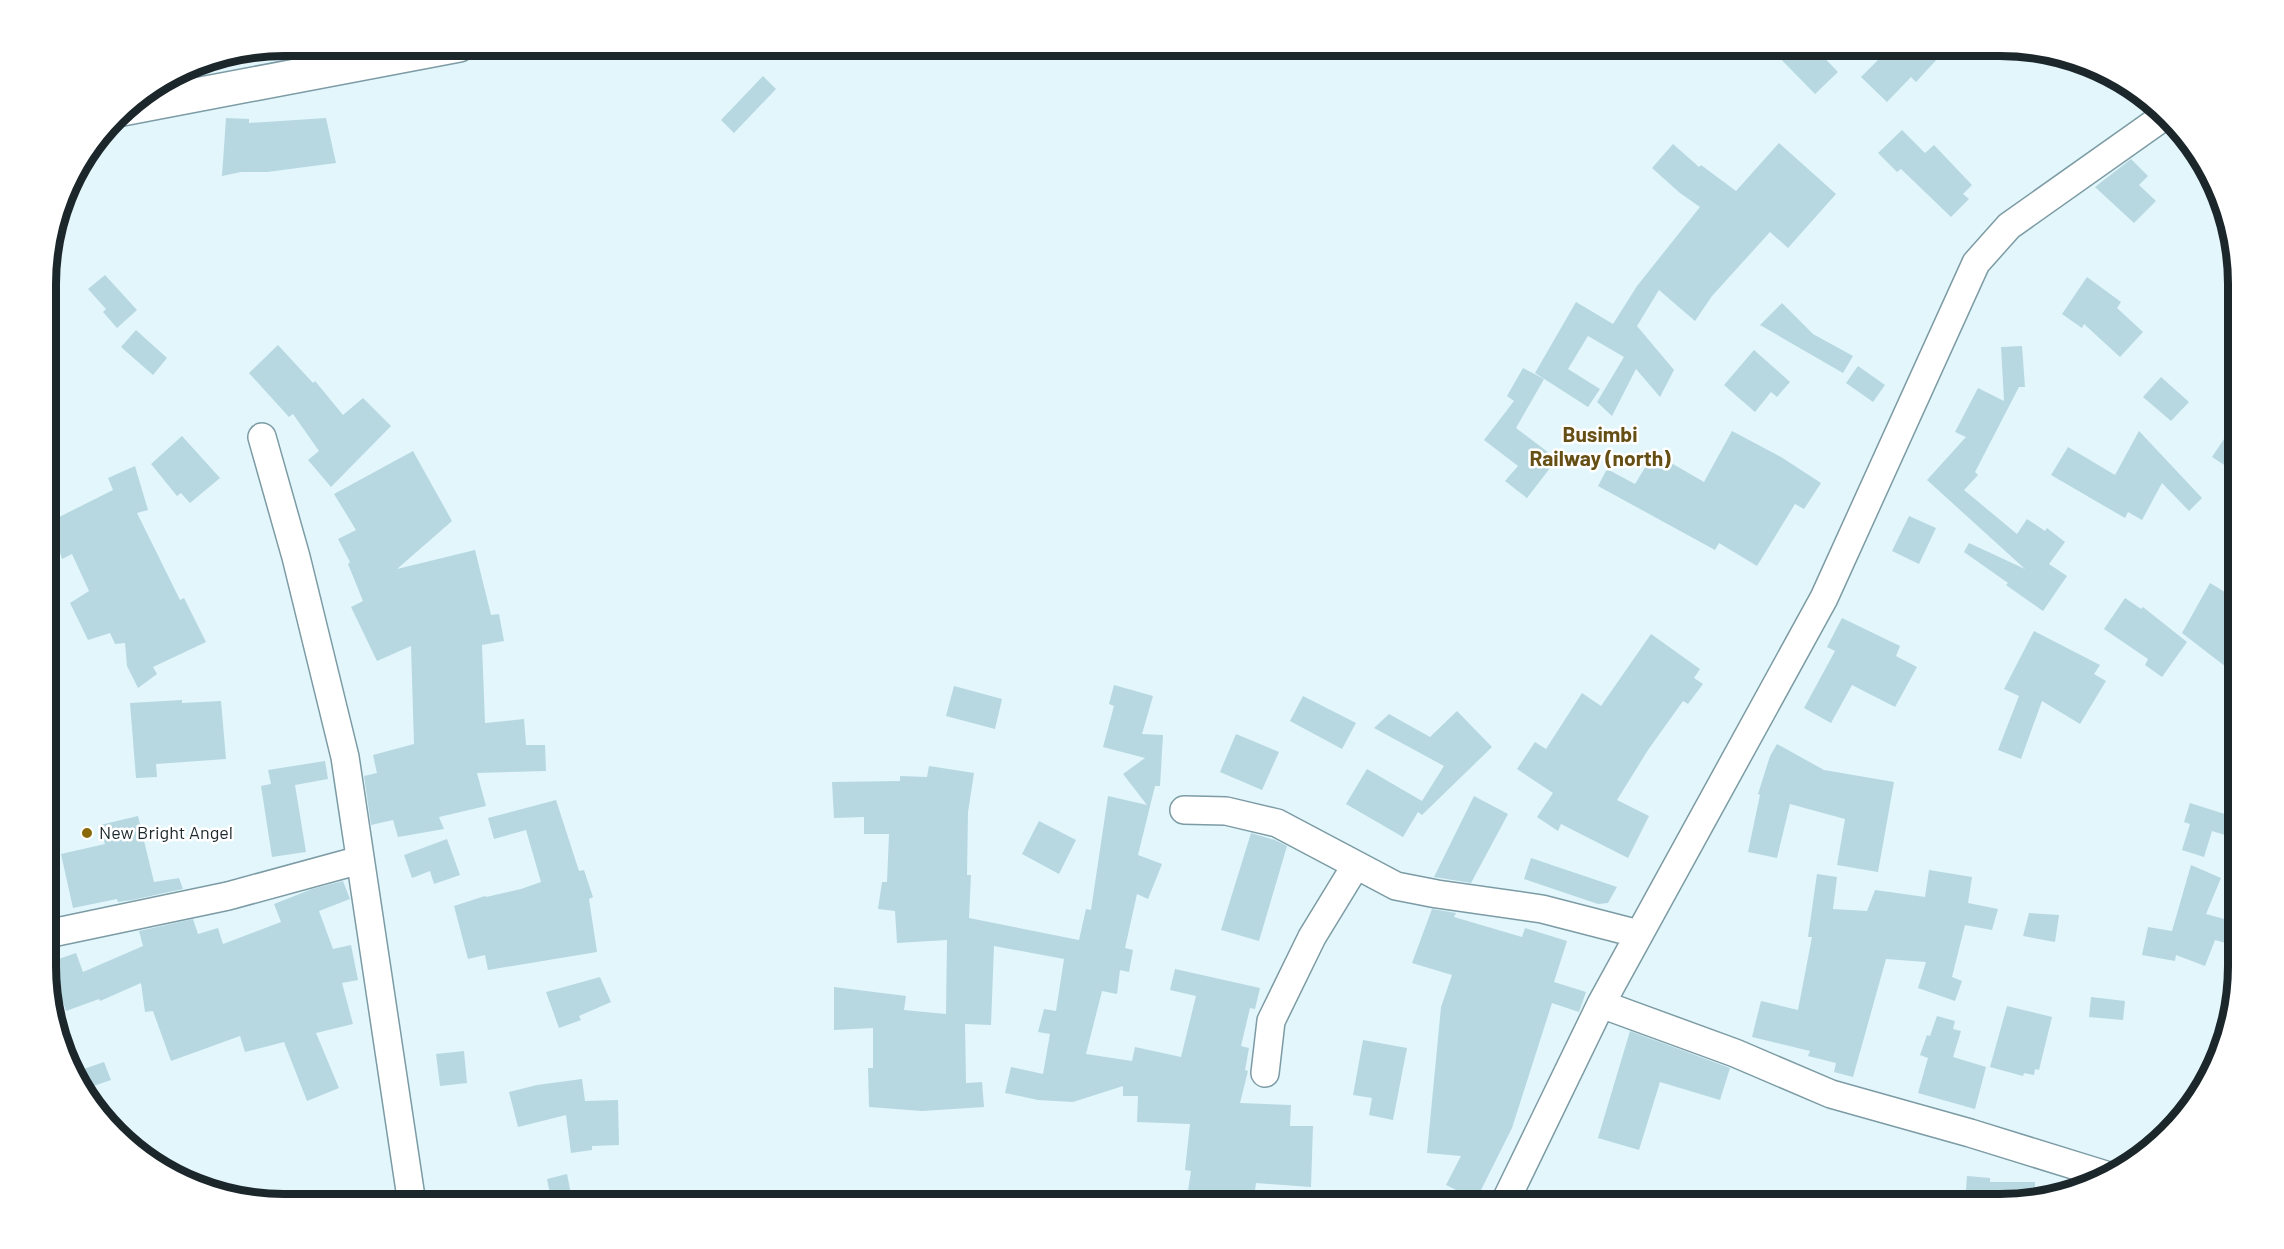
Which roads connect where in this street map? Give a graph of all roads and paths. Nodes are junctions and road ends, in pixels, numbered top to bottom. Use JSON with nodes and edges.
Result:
{"nodes":[{"id":1,"x":401,"y":56,"type":"edge"},
{"id":2,"x":142,"y":105,"type":"edge"},
{"id":3,"x":2159,"y":120,"type":"edge"},
{"id":4,"x":262,"y":436,"type":"dead end"},
{"id":5,"x":1184,"y":810,"type":"dead end"},
{"id":6,"x":360,"y":860,"type":"junction"},
{"id":7,"x":1356,"y":865,"type":"junction"},
{"id":8,"x":56,"y":932,"type":"edge"},
{"id":9,"x":1639,"y":934,"type":"junction"},
{"id":10,"x":1601,"y":1004,"type":"junction"},
{"id":11,"x":1264,"y":1072,"type":"dead end"},
{"id":12,"x":2097,"y":1172,"type":"edge"},
{"id":13,"x":410,"y":1194,"type":"edge"},
{"id":14,"x":1509,"y":1194,"type":"edge"}],
"edges":[{"from":1,"to":2,"type":"main road"},
{"from":3,"to":9,"type":"street"},
{"from":4,"to":6,"type":"street"},
{"from":5,"to":7,"type":"street"},
{"from":6,"to":8,"type":"street"},
{"from":6,"to":13,"type":"street"},
{"from":7,"to":9,"type":"street"},
{"from":7,"to":11,"type":"street"},
{"from":9,"to":10,"type":"street"},
{"from":10,"to":12,"type":"street"},
{"from":10,"to":14,"type":"street"}]}
